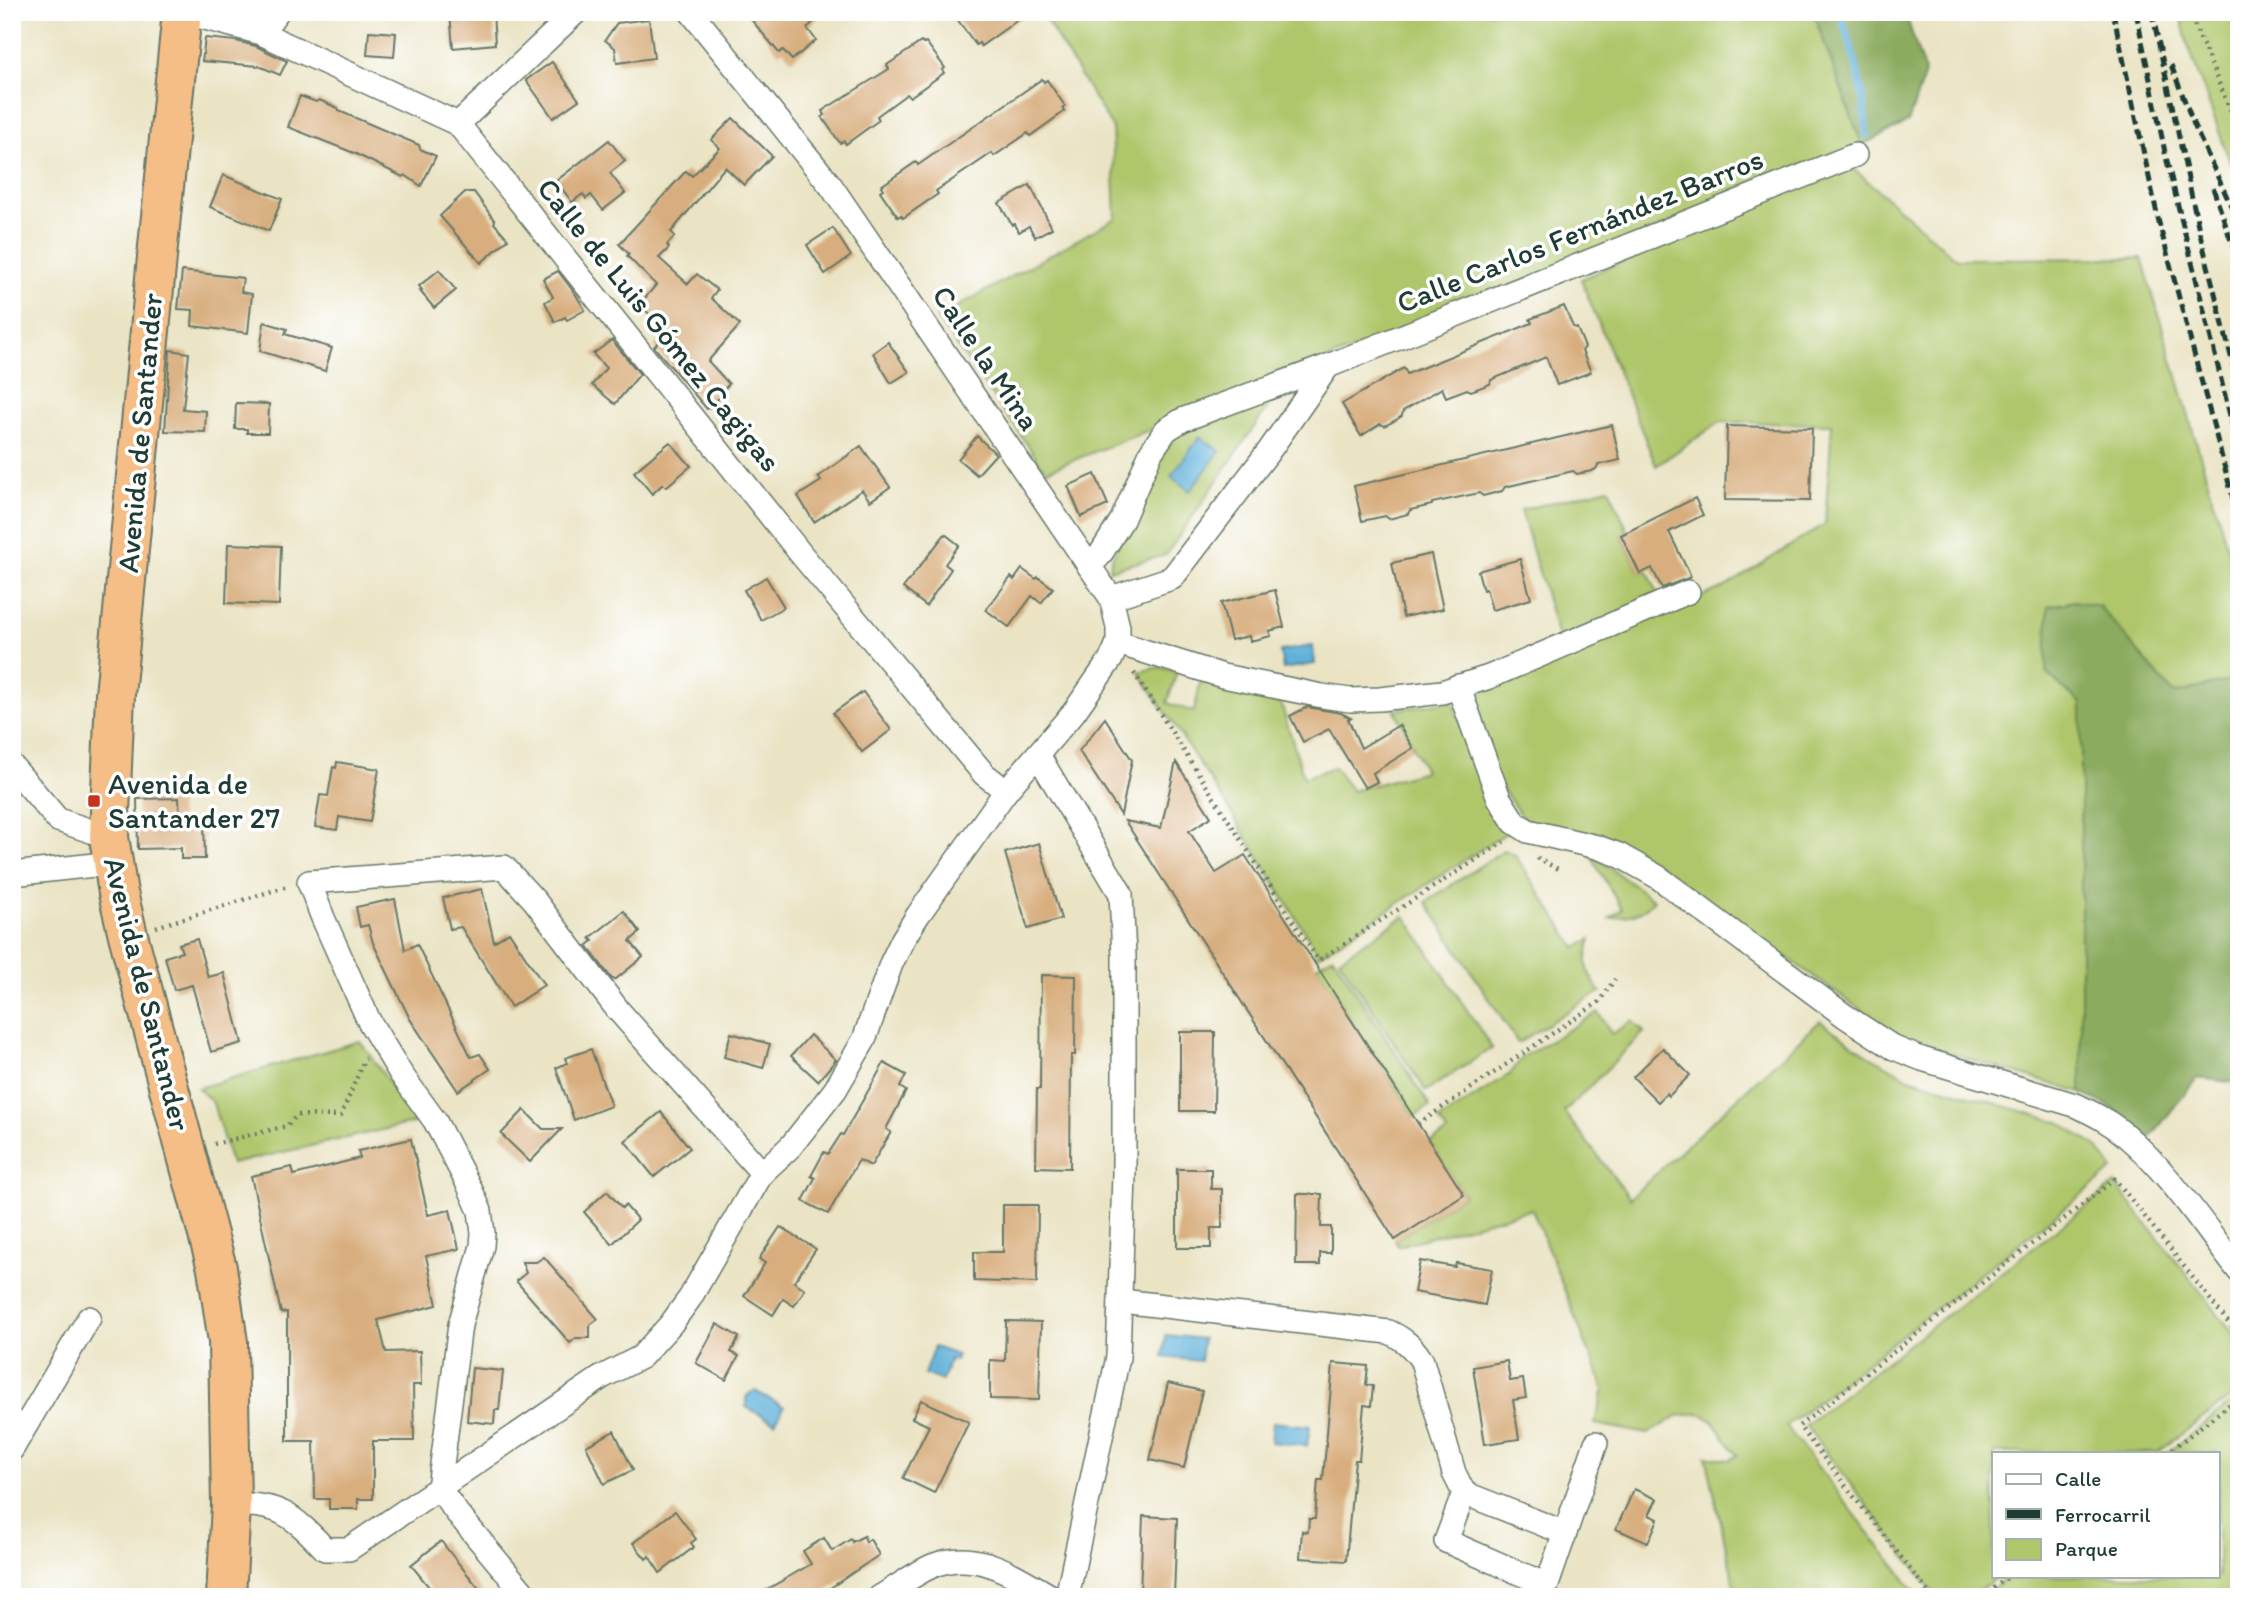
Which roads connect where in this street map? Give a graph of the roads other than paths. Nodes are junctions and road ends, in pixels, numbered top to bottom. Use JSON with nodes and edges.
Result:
{"nodes":[{"id":1,"x":277,"y":12,"type":"edge"},
{"id":2,"x":576,"y":12,"type":"edge"},
{"id":3,"x":691,"y":12,"type":"edge"},
{"id":4,"x":182,"y":13,"type":"edge"},
{"id":5,"x":261,"y":33,"type":"junction"},
{"id":6,"x":458,"y":124,"type":"junction"},
{"id":7,"x":1855,"y":155,"type":"dead end"},
{"id":8,"x":1328,"y":366,"type":"junction"},
{"id":9,"x":1089,"y":566,"type":"junction"},
{"id":10,"x":1689,"y":592,"type":"dead end"},
{"id":11,"x":1111,"y":598,"type":"junction"},
{"id":12,"x":1125,"y":646,"type":"junction"},
{"id":13,"x":1458,"y":686,"type":"junction"},
{"id":14,"x":1038,"y":755,"type":"junction"},
{"id":15,"x":12,"y":766,"type":"edge"},
{"id":16,"x":1006,"y":791,"type":"junction"},
{"id":17,"x":111,"y":850,"type":"junction"},
{"id":18,"x":12,"y":874,"type":"edge"},
{"id":19,"x":762,"y":1173,"type":"junction"},
{"id":20,"x":2239,"y":1271,"type":"edge"},
{"id":21,"x":1121,"y":1301,"type":"junction"},
{"id":22,"x":89,"y":1318,"type":"dead end"},
{"id":23,"x":1596,"y":1443,"type":"dead end"},
{"id":24,"x":12,"y":1449,"type":"edge"},
{"id":25,"x":439,"y":1488,"type":"junction"},
{"id":26,"x":1464,"y":1493,"type":"junction"},
{"id":27,"x":231,"y":1505,"type":"junction"},
{"id":28,"x":1565,"y":1533,"type":"junction"},
{"id":29,"x":1545,"y":1591,"type":"edge"},
{"id":30,"x":221,"y":1596,"type":"edge"},
{"id":31,"x":527,"y":1597,"type":"edge"},
{"id":32,"x":880,"y":1597,"type":"edge"},
{"id":33,"x":1052,"y":1597,"type":"edge"},
{"id":34,"x":1067,"y":1597,"type":"edge"}],
"edges":[{"from":1,"to":5,"type":"street"},
{"from":2,"to":6,"type":"street"},
{"from":3,"to":9,"type":"street","name":"Calle la Mina"},
{"from":4,"to":5,"type":"street","name":"Calle de Luis Gómez Cagigas"},
{"from":4,"to":17,"type":"highway","name":"Avenida de Santander"},
{"from":5,"to":6,"type":"street","name":"Calle de Luis Gómez Cagigas"},
{"from":6,"to":16,"type":"street","name":"Calle de Luis Gómez Cagigas"},
{"from":7,"to":8,"type":"street","name":"Calle Carlos Fernández Barros"},
{"from":8,"to":9,"type":"street","name":"Calle Carlos Fernández Barros"},
{"from":8,"to":11,"type":"street"},
{"from":9,"to":11,"type":"street","name":"Calle la Mina"},
{"from":10,"to":13,"type":"street"},
{"from":11,"to":12,"type":"street","name":"Calle la Mina"},
{"from":12,"to":13,"type":"street"},
{"from":12,"to":14,"type":"street"},
{"from":13,"to":20,"type":"street"},
{"from":14,"to":16,"type":"street"},
{"from":14,"to":21,"type":"street"},
{"from":15,"to":17,"type":"street"},
{"from":16,"to":19,"type":"street"},
{"from":17,"to":18,"type":"street"},
{"from":17,"to":27,"type":"highway","name":"Avenida de Santander"},
{"from":19,"to":25,"type":"street"},
{"from":19,"to":25,"type":"street"},
{"from":21,"to":26,"type":"street"},
{"from":21,"to":34,"type":"street"},
{"from":22,"to":24,"type":"street"},
{"from":23,"to":28,"type":"street"},
{"from":25,"to":27,"type":"street"},
{"from":25,"to":31,"type":"street"},
{"from":26,"to":28,"type":"street"},
{"from":26,"to":29,"type":"street"},
{"from":27,"to":30,"type":"highway","name":"Avenida de Santander"},
{"from":28,"to":29,"type":"street"},
{"from":32,"to":33,"type":"street"}]}
